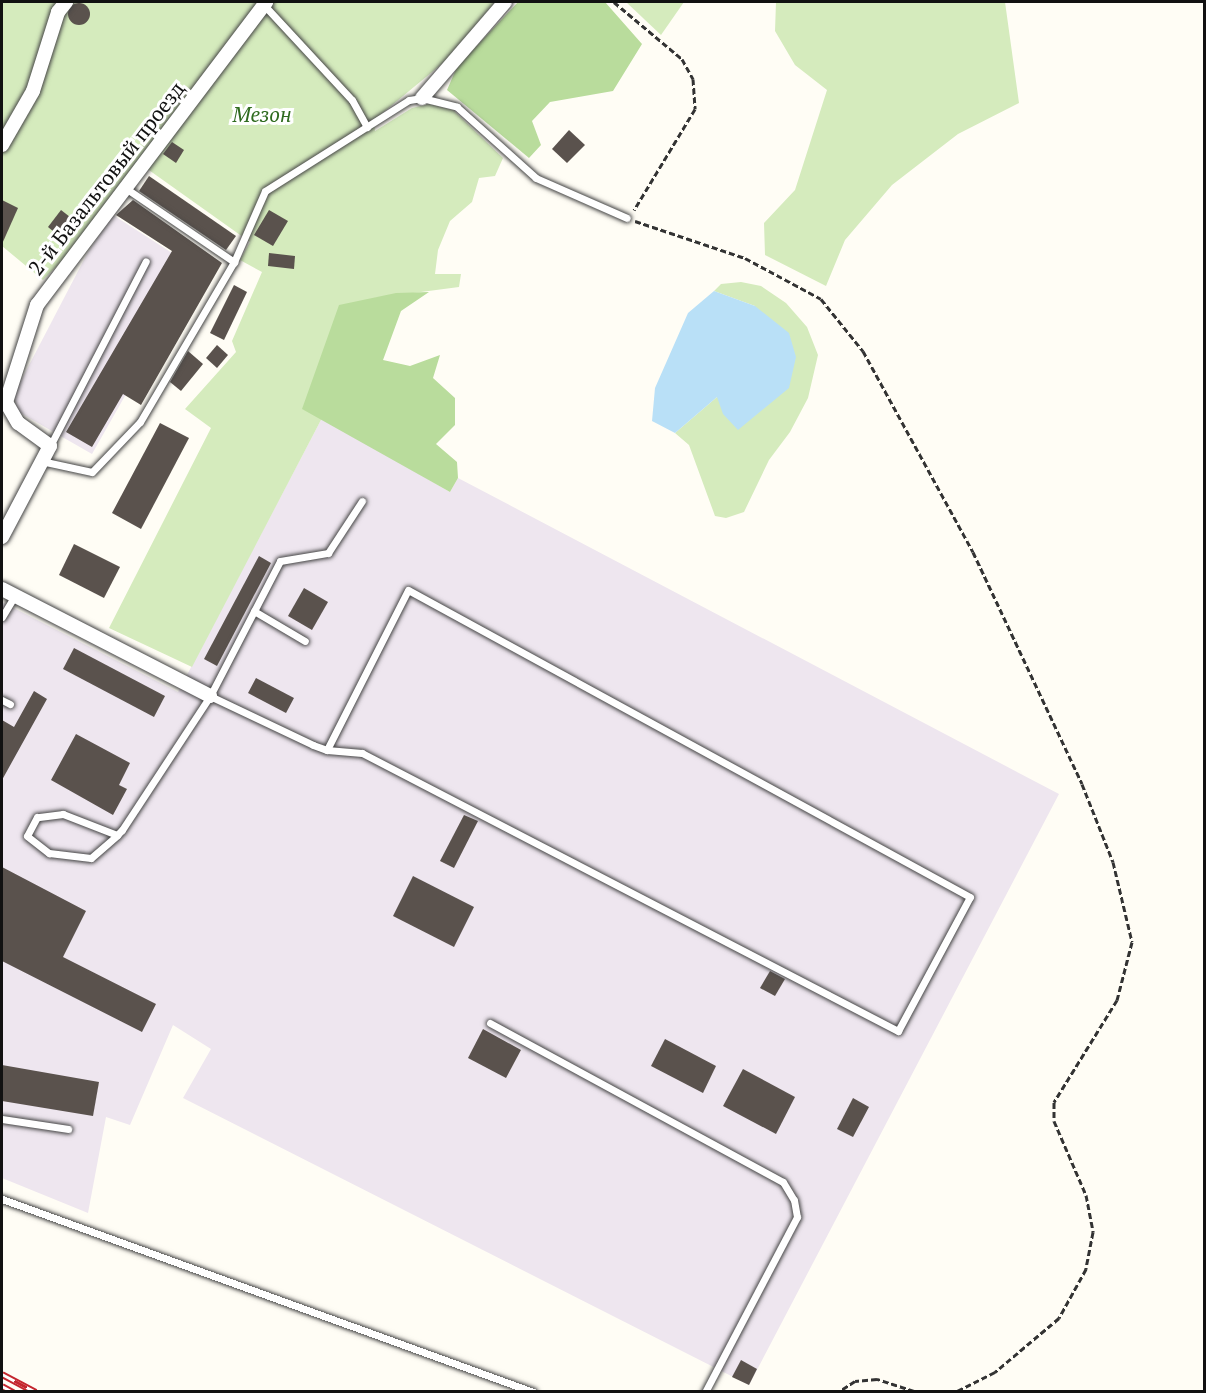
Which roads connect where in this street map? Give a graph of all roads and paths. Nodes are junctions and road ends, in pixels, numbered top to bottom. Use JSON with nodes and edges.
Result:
{"nodes":[{"id":1,"x":505,"y":2,"type":"edge"},
{"id":2,"x":615,"y":2,"type":"edge"},
{"id":3,"x":265,"y":3,"type":"edge"},
{"id":4,"x":59,"y":5,"type":"edge"},
{"id":5,"x":422,"y":98,"type":"junction"},
{"id":6,"x":367,"y":127,"type":"junction"},
{"id":7,"x":2,"y":145,"type":"edge"},
{"id":8,"x":127,"y":189,"type":"junction"},
{"id":9,"x":627,"y":218,"type":"junction"},
{"id":10,"x":146,"y":261,"type":"dead end"},
{"id":11,"x":234,"y":262,"type":"junction"},
{"id":12,"x":50,"y":446,"type":"junction"},
{"id":13,"x":41,"y":461,"type":"junction"},
{"id":14,"x":362,"y":501,"type":"dead end"},
{"id":15,"x":2,"y":537,"type":"edge"},
{"id":16,"x":2,"y":589,"type":"edge"},
{"id":17,"x":14,"y":597,"type":"junction"},
{"id":18,"x":254,"y":611,"type":"junction"},
{"id":19,"x":2,"y":617,"type":"edge"},
{"id":20,"x":305,"y":641,"type":"dead end"},
{"id":21,"x":210,"y":696,"type":"junction"},
{"id":22,"x":2,"y":700,"type":"edge"},
{"id":23,"x":10,"y":704,"type":"dead end"},
{"id":24,"x":327,"y":750,"type":"junction"},
{"id":25,"x":117,"y":835,"type":"junction"},
{"id":26,"x":490,"y":1023,"type":"dead end"},
{"id":27,"x":2,"y":1119,"type":"edge"},
{"id":28,"x":68,"y":1129,"type":"dead end"},
{"id":29,"x":2,"y":1199,"type":"edge"},
{"id":30,"x":533,"y":1392,"type":"edge"},
{"id":31,"x":705,"y":1392,"type":"edge"},
{"id":32,"x":838,"y":1392,"type":"edge"}],
"edges":[{"from":1,"to":5,"type":"street"},
{"from":2,"to":9,"type":"path"},
{"from":3,"to":6,"type":"lane"},
{"from":3,"to":8,"type":"street","name":"2-й Базальтовый проезд"},
{"from":4,"to":7,"type":"street"},
{"from":5,"to":6,"type":"lane"},
{"from":5,"to":9,"type":"lane"},
{"from":6,"to":11,"type":"lane"},
{"from":8,"to":11,"type":"lane"},
{"from":8,"to":12,"type":"street","name":"2-й Базальтовый проезд"},
{"from":9,"to":32,"type":"path"},
{"from":10,"to":12,"type":"lane"},
{"from":11,"to":13,"type":"lane"},
{"from":12,"to":13,"type":"street"},
{"from":13,"to":15,"type":"street"},
{"from":14,"to":18,"type":"lane"},
{"from":16,"to":17,"type":"street"},
{"from":17,"to":19,"type":"lane"},
{"from":17,"to":21,"type":"street"},
{"from":18,"to":20,"type":"lane"},
{"from":18,"to":21,"type":"lane"},
{"from":21,"to":24,"type":"lane"},
{"from":21,"to":25,"type":"lane"},
{"from":22,"to":23,"type":"lane"},
{"from":24,"to":24,"type":"lane"},
{"from":25,"to":25,"type":"lane"},
{"from":26,"to":31,"type":"lane"},
{"from":27,"to":28,"type":"lane"},
{"from":29,"to":30,"type":"lane"}]}
